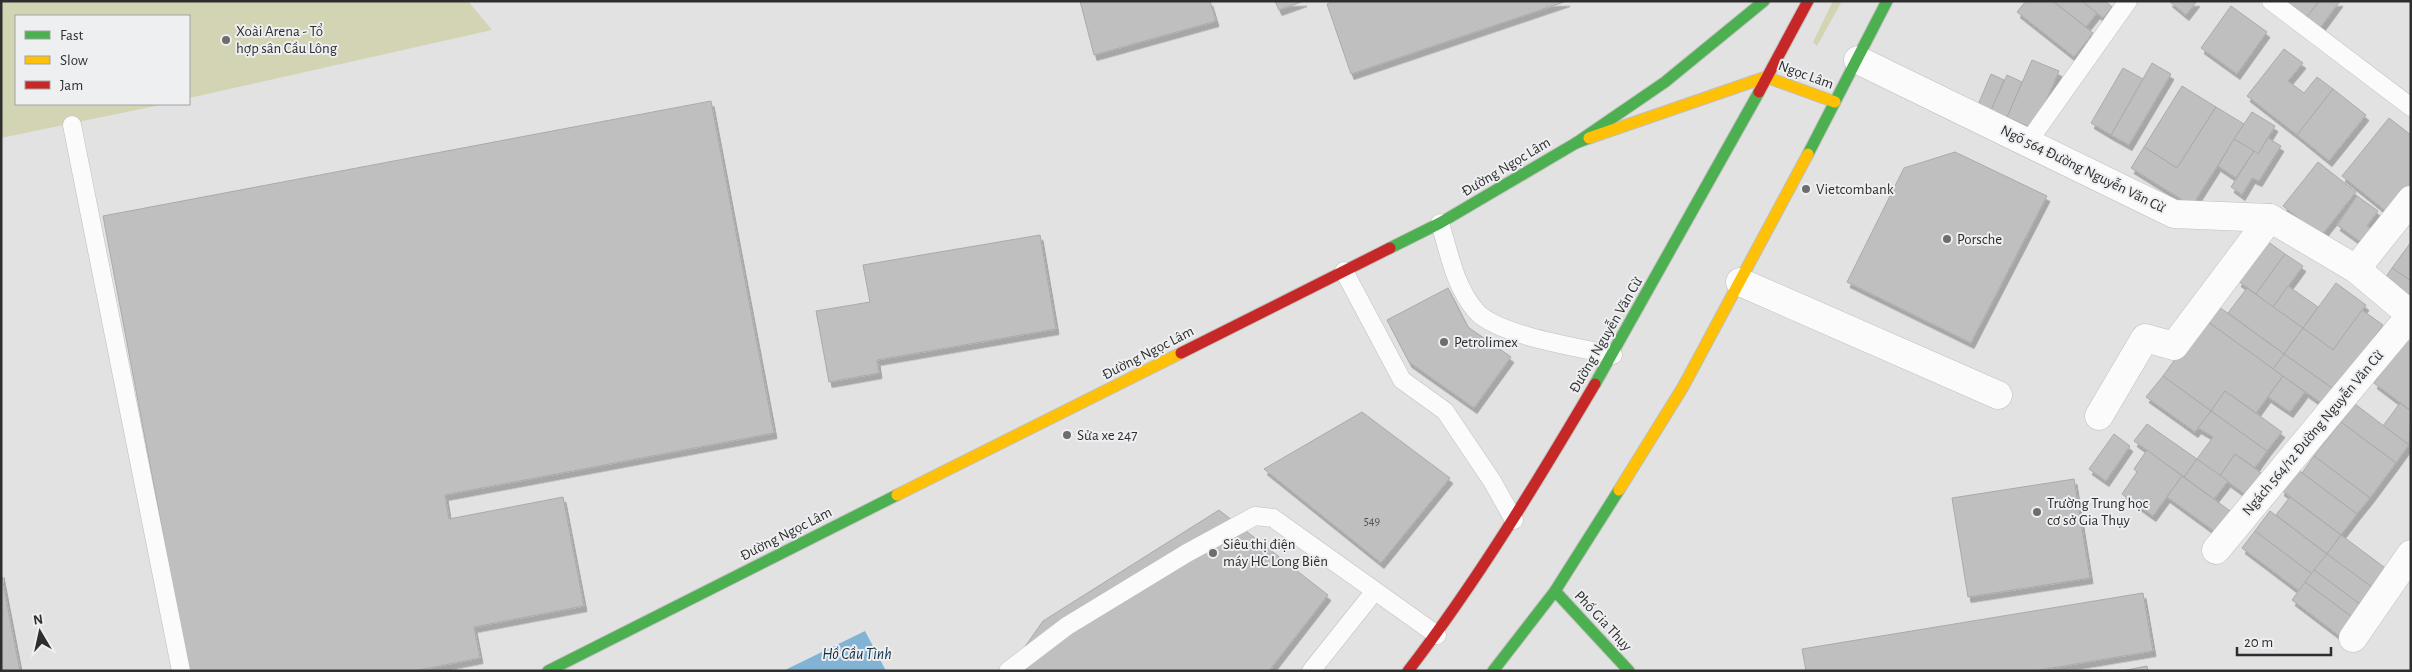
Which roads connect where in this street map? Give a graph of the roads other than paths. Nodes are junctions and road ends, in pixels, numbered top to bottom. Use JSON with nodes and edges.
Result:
{"nodes":[{"id":1,"x":1764,"y":1,"type":"edge"},
{"id":2,"x":1808,"y":1,"type":"edge"},
{"id":3,"x":1887,"y":1,"type":"edge"},
{"id":4,"x":2128,"y":1,"type":"edge"},
{"id":5,"x":2271,"y":1,"type":"edge"},
{"id":6,"x":1858,"y":60,"type":"junction"},
{"id":7,"x":1766,"y":77,"type":"junction"},
{"id":8,"x":1836,"y":102,"type":"junction"},
{"id":9,"x":2411,"y":107,"type":"edge"},
{"id":10,"x":72,"y":125,"type":"dead end"},
{"id":11,"x":2028,"y":142,"type":"junction"},
{"id":12,"x":1576,"y":143,"type":"junction"},
{"id":13,"x":2411,"y":200,"type":"edge"},
{"id":14,"x":2270,"y":218,"type":"junction"},
{"id":15,"x":1440,"y":223,"type":"junction"},
{"id":16,"x":2356,"y":269,"type":"junction"},
{"id":17,"x":1344,"y":271,"type":"junction"},
{"id":18,"x":1740,"y":282,"type":"junction"},
{"id":19,"x":2411,"y":315,"type":"edge"},
{"id":20,"x":1613,"y":355,"type":"junction"},
{"id":21,"x":1998,"y":395,"type":"dead end"},
{"id":22,"x":2099,"y":416,"type":"dead end"},
{"id":23,"x":1514,"y":520,"type":"junction"},
{"id":24,"x":2216,"y":550,"type":"dead end"},
{"id":25,"x":2411,"y":554,"type":"edge"},
{"id":26,"x":1555,"y":591,"type":"junction"},
{"id":27,"x":1374,"y":592,"type":"junction"},
{"id":28,"x":1437,"y":635,"type":"junction"},
{"id":29,"x":2353,"y":638,"type":"dead end"},
{"id":30,"x":181,"y":671,"type":"edge"},
{"id":31,"x":548,"y":671,"type":"edge"},
{"id":32,"x":1008,"y":671,"type":"edge"},
{"id":33,"x":1311,"y":671,"type":"edge"},
{"id":34,"x":1408,"y":671,"type":"edge"},
{"id":35,"x":1493,"y":671,"type":"edge"},
{"id":36,"x":1629,"y":671,"type":"edge"}],
"edges":[{"from":1,"to":12,"type":"main road"},
{"from":2,"to":7,"type":"main road","name":"Đường Nguyễn Văn Cừ"},
{"from":3,"to":6,"type":"main road"},
{"from":4,"to":11,"type":"lane"},
{"from":5,"to":9,"type":"lane"},
{"from":6,"to":8,"type":"main road"},
{"from":6,"to":11,"type":"street","name":"Ngõ 564 Đường Nguyễn Văn Cừ"},
{"from":7,"to":8,"type":"main road","name":"Ngọc Lâm"},
{"from":7,"to":12,"type":"main road","name":"Đường Ngọc Lâm"},
{"from":7,"to":20,"type":"main road","name":"Đường Nguyễn Văn Cừ"},
{"from":8,"to":18,"type":"main road"},
{"from":10,"to":30,"type":"lane"},
{"from":11,"to":14,"type":"street","name":"Ngõ 564 Đường Nguyễn Văn Cừ"},
{"from":12,"to":15,"type":"main road","name":"Đường Ngọc Lâm"},
{"from":13,"to":16,"type":"street"},
{"from":14,"to":16,"type":"street","name":"Ngõ 564 Đường Nguyễn Văn Cừ"},
{"from":14,"to":22,"type":"street"},
{"from":15,"to":17,"type":"main road","name":"Đường Ngọc Lâm"},
{"from":15,"to":20,"type":"lane"},
{"from":16,"to":19,"type":"street","name":"Ngõ 564 Đường Nguyễn Văn Cừ"},
{"from":17,"to":23,"type":"lane"},
{"from":17,"to":31,"type":"main road","name":"Đường Ngọc Lâm"},
{"from":18,"to":21,"type":"street"},
{"from":18,"to":26,"type":"main road"},
{"from":19,"to":24,"type":"street","name":"Ngách 564/12 Đường Nguyễn Văn Cừ"},
{"from":20,"to":23,"type":"main road","name":"Đường Nguyễn Văn Cừ"},
{"from":23,"to":28,"type":"main road","name":"Đường Nguyễn Văn Cừ"},
{"from":25,"to":29,"type":"street"},
{"from":26,"to":35,"type":"main road"},
{"from":26,"to":36,"type":"main road","name":"Phố Gia Thụy"},
{"from":27,"to":28,"type":"lane"},
{"from":27,"to":32,"type":"lane"},
{"from":27,"to":33,"type":"lane"},
{"from":28,"to":34,"type":"main road","name":"Đường Nguyễn Văn Cừ"}]}
